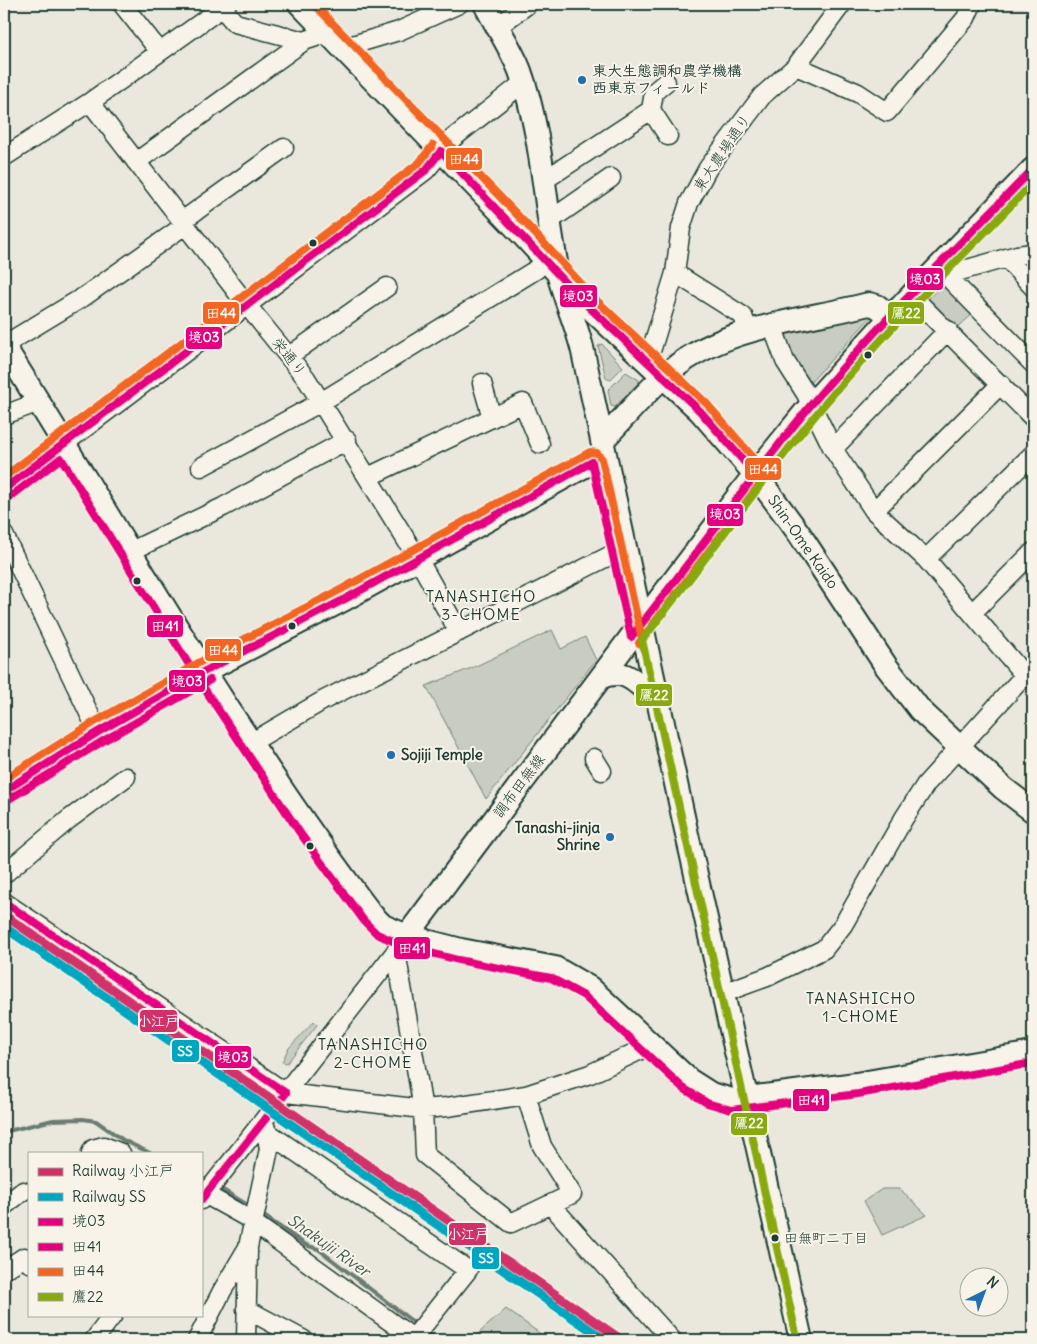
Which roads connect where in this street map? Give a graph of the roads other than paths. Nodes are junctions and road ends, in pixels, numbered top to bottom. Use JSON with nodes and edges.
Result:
{"nodes":[{"id":1,"x":122,"y":4,"type":"edge"},
{"id":2,"x":300,"y":4,"type":"edge"},
{"id":3,"x":459,"y":4,"type":"edge"},
{"id":4,"x":485,"y":4,"type":"edge"},
{"id":5,"x":528,"y":4,"type":"edge"},
{"id":6,"x":842,"y":4,"type":"edge"},
{"id":7,"x":972,"y":4,"type":"edge"},
{"id":8,"x":225,"y":6,"type":"edge"},
{"id":9,"x":497,"y":26,"type":"junction"},
{"id":10,"x":335,"y":40,"type":"junction"},
{"id":11,"x":304,"y":41,"type":"junction"},
{"id":12,"x":160,"y":52,"type":"junction"},
{"id":13,"x":796,"y":66,"type":"junction"},
{"id":14,"x":666,"y":82,"type":"dead end"},
{"id":15,"x":524,"y":83,"type":"junction"},
{"id":16,"x":90,"y":102,"type":"junction"},
{"id":17,"x":651,"y":110,"type":"junction"},
{"id":18,"x":668,"y":136,"type":"dead end"},
{"id":19,"x":284,"y":148,"type":"dead end"},
{"id":20,"x":441,"y":151,"type":"junction"},
{"id":21,"x":4,"y":158,"type":"edge"},
{"id":22,"x":136,"y":162,"type":"junction"},
{"id":23,"x":1033,"y":169,"type":"edge"},
{"id":24,"x":611,"y":178,"type":"dead end"},
{"id":25,"x":543,"y":181,"type":"junction"},
{"id":26,"x":503,"y":214,"type":"junction"},
{"id":27,"x":549,"y":221,"type":"junction"},
{"id":28,"x":183,"y":223,"type":"junction"},
{"id":29,"x":521,"y":233,"type":"junction"},
{"id":30,"x":1033,"y":253,"type":"edge"},
{"id":31,"x":1006,"y":258,"type":"junction"},
{"id":32,"x":537,"y":269,"type":"junction"},
{"id":33,"x":942,"y":271,"type":"junction"},
{"id":34,"x":675,"y":273,"type":"junction"},
{"id":35,"x":559,"y":274,"type":"junction"},
{"id":36,"x":387,"y":286,"type":"dead end"},
{"id":37,"x":1033,"y":287,"type":"edge"},
{"id":38,"x":912,"y":296,"type":"junction"},
{"id":39,"x":247,"y":306,"type":"junction"},
{"id":40,"x":558,"y":307,"type":"junction"},
{"id":41,"x":890,"y":317,"type":"junction"},
{"id":42,"x":772,"y":325,"type":"junction"},
{"id":43,"x":748,"y":330,"type":"junction"},
{"id":44,"x":948,"y":330,"type":"junction"},
{"id":45,"x":4,"y":346,"type":"edge"},
{"id":46,"x":288,"y":356,"type":"junction"},
{"id":47,"x":643,"y":357,"type":"junction"},
{"id":48,"x":1033,"y":364,"type":"edge"},
{"id":49,"x":664,"y":376,"type":"junction"},
{"id":50,"x":482,"y":383,"type":"dead end"},
{"id":51,"x":1001,"y":384,"type":"junction"},
{"id":52,"x":39,"y":402,"type":"junction"},
{"id":53,"x":321,"y":402,"type":"junction"},
{"id":54,"x":811,"y":405,"type":"junction"},
{"id":55,"x":4,"y":415,"type":"edge"},
{"id":56,"x":492,"y":418,"type":"junction"},
{"id":57,"x":1033,"y":418,"type":"edge"},
{"id":58,"x":346,"y":440,"type":"junction"},
{"id":59,"x":602,"y":441,"type":"junction"},
{"id":60,"x":64,"y":443,"type":"junction"},
{"id":61,"x":540,"y":444,"type":"dead end"},
{"id":62,"x":833,"y":449,"type":"junction"},
{"id":63,"x":1033,"y":454,"type":"edge"},
{"id":64,"x":592,"y":462,"type":"junction"},
{"id":65,"x":201,"y":467,"type":"dead end"},
{"id":66,"x":755,"y":474,"type":"junction"},
{"id":67,"x":368,"y":477,"type":"junction"},
{"id":68,"x":4,"y":490,"type":"edge"},
{"id":69,"x":874,"y":511,"type":"junction"},
{"id":70,"x":4,"y":535,"type":"edge"},
{"id":71,"x":131,"y":551,"type":"junction"},
{"id":72,"x":1033,"y":552,"type":"edge"},
{"id":73,"x":613,"y":554,"type":"junction"},
{"id":74,"x":418,"y":558,"type":"junction"},
{"id":75,"x":926,"y":559,"type":"junction"},
{"id":76,"x":630,"y":572,"type":"junction"},
{"id":77,"x":669,"y":588,"type":"junction"},
{"id":78,"x":972,"y":613,"type":"junction"},
{"id":79,"x":636,"y":631,"type":"junction"},
{"id":80,"x":459,"y":632,"type":"junction"},
{"id":81,"x":205,"y":671,"type":"junction"},
{"id":82,"x":1029,"y":671,"type":"edge"},
{"id":83,"x":601,"y":677,"type":"junction"},
{"id":84,"x":641,"y":686,"type":"junction"},
{"id":85,"x":98,"y":732,"type":"junction"},
{"id":86,"x":252,"y":742,"type":"junction"},
{"id":87,"x":958,"y":748,"type":"junction"},
{"id":88,"x":126,"y":777,"type":"dead end"},
{"id":89,"x":4,"y":791,"type":"edge"},
{"id":90,"x":1033,"y":811,"type":"edge"},
{"id":91,"x":4,"y":874,"type":"edge"},
{"id":92,"x":4,"y":902,"type":"edge"},
{"id":93,"x":402,"y":944,"type":"junction"},
{"id":94,"x":723,"y":990,"type":"junction"},
{"id":95,"x":651,"y":1045,"type":"junction"},
{"id":96,"x":1033,"y":1054,"type":"edge"},
{"id":97,"x":286,"y":1093,"type":"junction"},
{"id":98,"x":526,"y":1095,"type":"junction"},
{"id":99,"x":740,"y":1100,"type":"junction"},
{"id":100,"x":423,"y":1109,"type":"junction"},
{"id":101,"x":266,"y":1126,"type":"junction"},
{"id":102,"x":92,"y":1152,"type":"edge"},
{"id":103,"x":119,"y":1152,"type":"edge"},
{"id":104,"x":23,"y":1191,"type":"dead end"},
{"id":105,"x":204,"y":1194,"type":"edge"},
{"id":106,"x":551,"y":1205,"type":"junction"},
{"id":107,"x":4,"y":1206,"type":"edge"},
{"id":108,"x":254,"y":1215,"type":"junction"},
{"id":109,"x":248,"y":1247,"type":"junction"},
{"id":110,"x":28,"y":1262,"type":"edge"},
{"id":111,"x":4,"y":1270,"type":"edge"},
{"id":112,"x":246,"y":1309,"type":"junction"},
{"id":113,"x":112,"y":1316,"type":"edge"},
{"id":114,"x":202,"y":1318,"type":"edge"},
{"id":115,"x":412,"y":1339,"type":"edge"},
{"id":116,"x":94,"y":1340,"type":"edge"},
{"id":117,"x":197,"y":1340,"type":"edge"},
{"id":118,"x":246,"y":1340,"type":"edge"},
{"id":119,"x":304,"y":1340,"type":"edge"},
{"id":120,"x":672,"y":1340,"type":"edge"},
{"id":121,"x":787,"y":1340,"type":"edge"},
{"id":122,"x":801,"y":1340,"type":"edge"}],
"edges":[{"from":1,"to":12,"type":"street"},
{"from":2,"to":10,"type":"main road","name":"Shin-Ome Kaido"},
{"from":3,"to":10,"type":"street"},
{"from":4,"to":9,"type":"main road"},
{"from":5,"to":9,"type":"street"},
{"from":6,"to":13,"type":"street","name":"東大農場通り"},
{"from":7,"to":13,"type":"street"},
{"from":8,"to":11,"type":"street"},
{"from":8,"to":12,"type":"street"},
{"from":9,"to":15,"type":"main road"},
{"from":10,"to":11,"type":"street"},
{"from":10,"to":20,"type":"main road","name":"Shin-Ome Kaido"},
{"from":11,"to":22,"type":"street"},
{"from":12,"to":16,"type":"street"},
{"from":13,"to":34,"type":"street","name":"東大農場通り"},
{"from":14,"to":17,"type":"street"},
{"from":15,"to":20,"type":"street"},
{"from":15,"to":25,"type":"main road"},
{"from":16,"to":21,"type":"street"},
{"from":16,"to":22,"type":"street","name":"栄通り"},
{"from":17,"to":18,"type":"street"},
{"from":17,"to":25,"type":"street"},
{"from":19,"to":28,"type":"street"},
{"from":20,"to":26,"type":"main road","name":"Shin-Ome Kaido"},
{"from":20,"to":39,"type":"street"},
{"from":22,"to":28,"type":"street","name":"栄通り"},
{"from":23,"to":33,"type":"main road","name":"調布田無線"},
{"from":24,"to":27,"type":"street"},
{"from":25,"to":27,"type":"main road"},
{"from":26,"to":29,"type":"main road","name":"Shin-Ome Kaido"},
{"from":26,"to":32,"type":"main road","name":"Shin-Ome Kaido"},
{"from":27,"to":29,"type":"main road"},
{"from":27,"to":35,"type":"main road"},
{"from":28,"to":39,"type":"street","name":"栄通り"},
{"from":28,"to":45,"type":"street"},
{"from":29,"to":35,"type":"main road","name":"Shin-Ome Kaido"},
{"from":30,"to":31,"type":"street"},
{"from":31,"to":33,"type":"street"},
{"from":31,"to":37,"type":"street"},
{"from":32,"to":40,"type":"main road","name":"Shin-Ome Kaido"},
{"from":32,"to":53,"type":"street"},
{"from":33,"to":38,"type":"main road","name":"調布田無線"},
{"from":33,"to":48,"type":"street"},
{"from":34,"to":43,"type":"street"},
{"from":34,"to":47,"type":"street","name":"東大農場通り"},
{"from":35,"to":40,"type":"main road"},
{"from":35,"to":47,"type":"main road","name":"Shin-Ome Kaido"},
{"from":35,"to":59,"type":"main road"},
{"from":36,"to":46,"type":"street"},
{"from":38,"to":41,"type":"main road","name":"調布田無線"},
{"from":38,"to":44,"type":"street"},
{"from":39,"to":46,"type":"street","name":"栄通り"},
{"from":39,"to":60,"type":"street"},
{"from":40,"to":64,"type":"main road"},
{"from":41,"to":42,"type":"main road"},
{"from":41,"to":54,"type":"main road","name":"調布田無線"},
{"from":42,"to":43,"type":"main road"},
{"from":42,"to":54,"type":"street"},
{"from":43,"to":49,"type":"main road"},
{"from":44,"to":51,"type":"street"},
{"from":44,"to":62,"type":"street"},
{"from":45,"to":52,"type":"main road"},
{"from":46,"to":53,"type":"street","name":"栄通り"},
{"from":47,"to":49,"type":"main road","name":"Shin-Ome Kaido"},
{"from":49,"to":59,"type":"main road"},
{"from":49,"to":66,"type":"main road","name":"Shin-Ome Kaido"},
{"from":50,"to":56,"type":"street"},
{"from":51,"to":57,"type":"street"},
{"from":51,"to":69,"type":"street"},
{"from":52,"to":55,"type":"street"},
{"from":52,"to":60,"type":"main road"},
{"from":53,"to":58,"type":"street","name":"栄通り"},
{"from":53,"to":65,"type":"street"},
{"from":54,"to":62,"type":"street"},
{"from":54,"to":66,"type":"main road","name":"調布田無線"},
{"from":56,"to":61,"type":"street"},
{"from":56,"to":67,"type":"street"},
{"from":58,"to":67,"type":"street","name":"栄通り"},
{"from":58,"to":71,"type":"street"},
{"from":59,"to":76,"type":"main road"},
{"from":60,"to":68,"type":"street"},
{"from":60,"to":71,"type":"main road"},
{"from":62,"to":69,"type":"street"},
{"from":63,"to":75,"type":"street"},
{"from":64,"to":73,"type":"main road"},
{"from":64,"to":74,"type":"main road"},
{"from":66,"to":77,"type":"main road","name":"調布田無線"},
{"from":66,"to":87,"type":"main road","name":"Shin-Ome Kaido"},
{"from":67,"to":74,"type":"street","name":"栄通り"},
{"from":69,"to":75,"type":"street"},
{"from":70,"to":85,"type":"street"},
{"from":71,"to":81,"type":"main road"},
{"from":72,"to":78,"type":"street"},
{"from":73,"to":79,"type":"main road"},
{"from":73,"to":80,"type":"street"},
{"from":74,"to":80,"type":"street","name":"栄通り"},
{"from":74,"to":81,"type":"main road"},
{"from":75,"to":78,"type":"street"},
{"from":76,"to":77,"type":"main road"},
{"from":76,"to":79,"type":"main road"},
{"from":77,"to":79,"type":"main road","name":"調布田無線"},
{"from":78,"to":82,"type":"street"},
{"from":79,"to":83,"type":"main road","name":"調布田無線"},
{"from":79,"to":84,"type":"main road"},
{"from":79,"to":94,"type":"main road"},
{"from":80,"to":86,"type":"street"},
{"from":81,"to":85,"type":"main road"},
{"from":81,"to":86,"type":"main road"},
{"from":82,"to":87,"type":"street"},
{"from":83,"to":84,"type":"main road"},
{"from":83,"to":93,"type":"main road","name":"調布田無線"},
{"from":84,"to":99,"type":"main road"},
{"from":85,"to":89,"type":"main road"},
{"from":86,"to":93,"type":"main road"},
{"from":87,"to":90,"type":"main road","name":"Shin-Ome Kaido"},
{"from":87,"to":94,"type":"street"},
{"from":88,"to":91,"type":"street"},
{"from":92,"to":97,"type":"street"},
{"from":93,"to":95,"type":"main road"},
{"from":93,"to":97,"type":"street"},
{"from":93,"to":100,"type":"street"},
{"from":94,"to":99,"type":"main road"},
{"from":95,"to":98,"type":"street"},
{"from":95,"to":99,"type":"main road"},
{"from":96,"to":99,"type":"main road"},
{"from":97,"to":100,"type":"street"},
{"from":97,"to":101,"type":"street"},
{"from":98,"to":100,"type":"street"},
{"from":98,"to":106,"type":"street"},
{"from":99,"to":121,"type":"main road"},
{"from":99,"to":122,"type":"main road"},
{"from":100,"to":106,"type":"street"},
{"from":101,"to":105,"type":"street"},
{"from":101,"to":108,"type":"street"},
{"from":101,"to":115,"type":"street"},
{"from":102,"to":103,"type":"street"},
{"from":104,"to":107,"type":"street"},
{"from":105,"to":108,"type":"street"},
{"from":106,"to":120,"type":"street"},
{"from":108,"to":109,"type":"street"},
{"from":108,"to":115,"type":"street"},
{"from":109,"to":112,"type":"street"},
{"from":109,"to":114,"type":"street"},
{"from":110,"to":111,"type":"street"},
{"from":112,"to":118,"type":"street"},
{"from":112,"to":119,"type":"street"},
{"from":113,"to":116,"type":"street"},
{"from":114,"to":117,"type":"street"}]}
